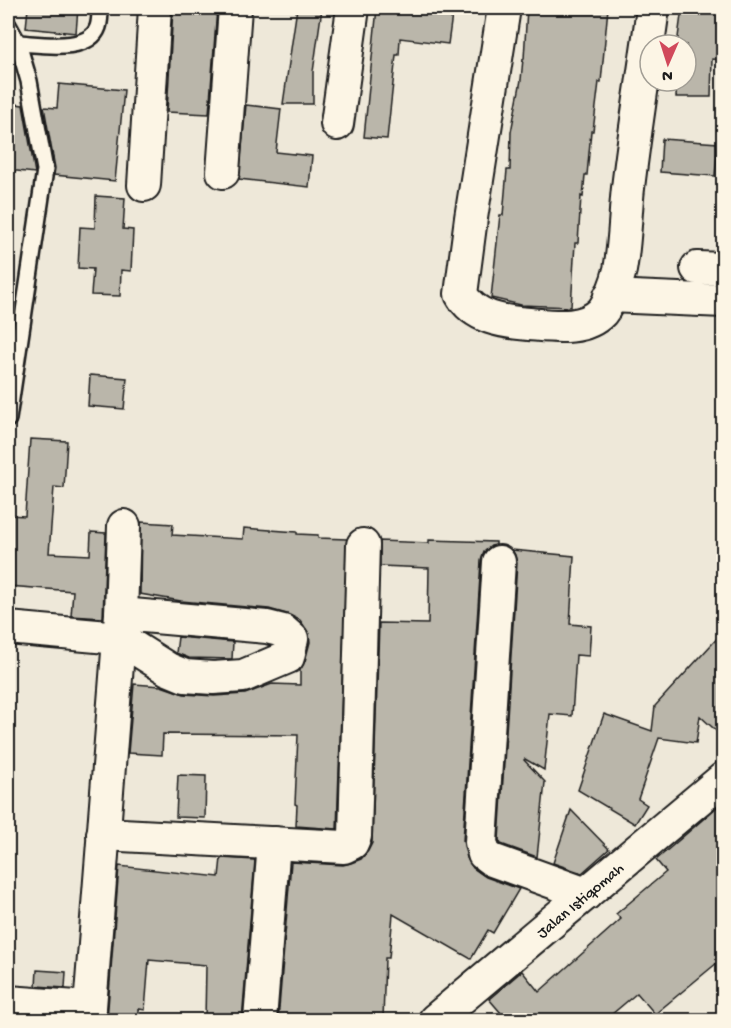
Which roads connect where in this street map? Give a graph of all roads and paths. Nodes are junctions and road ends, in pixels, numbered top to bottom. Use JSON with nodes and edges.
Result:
{"nodes":[{"id":1,"x":100,"y":8,"type":"edge"},
{"id":2,"x":155,"y":8,"type":"edge"},
{"id":3,"x":235,"y":8,"type":"edge"},
{"id":4,"x":353,"y":8,"type":"edge"},
{"id":5,"x":504,"y":8,"type":"edge"},
{"id":6,"x":653,"y":8,"type":"edge"},
{"id":7,"x":8,"y":26,"type":"edge"},
{"id":8,"x":18,"y":43,"type":"junction"},
{"id":9,"x":337,"y":124,"type":"dead end"},
{"id":10,"x":223,"y":172,"type":"dead end"},
{"id":11,"x":144,"y":185,"type":"dead end"},
{"id":12,"x":610,"y":296,"type":"junction"},
{"id":13,"x":723,"y":301,"type":"edge"},
{"id":14,"x":8,"y":419,"type":"edge"},
{"id":15,"x":124,"y":526,"type":"dead end"},
{"id":16,"x":363,"y":545,"type":"dead end"},
{"id":17,"x":499,"y":562,"type":"dead end"},
{"id":18,"x":168,"y":620,"type":"junction"},
{"id":19,"x":120,"y":626,"type":"junction"},
{"id":20,"x":8,"y":628,"type":"edge"},
{"id":21,"x":168,"y":669,"type":"junction"},
{"id":22,"x":722,"y":784,"type":"edge"},
{"id":23,"x":103,"y":834,"type":"junction"},
{"id":24,"x":274,"y":843,"type":"junction"},
{"id":25,"x":586,"y":894,"type":"junction"},
{"id":26,"x":8,"y":1002,"type":"edge"},
{"id":27,"x":89,"y":1014,"type":"edge"},
{"id":28,"x":260,"y":1020,"type":"edge"},
{"id":29,"x":435,"y":1020,"type":"edge"}],
"edges":[{"from":1,"to":8,"type":"lane"},
{"from":2,"to":11,"type":"street"},
{"from":3,"to":10,"type":"street"},
{"from":4,"to":9,"type":"street"},
{"from":5,"to":12,"type":"street"},
{"from":6,"to":12,"type":"street"},
{"from":7,"to":8,"type":"lane"},
{"from":8,"to":14,"type":"lane"},
{"from":12,"to":13,"type":"street"},
{"from":15,"to":19,"type":"street"},
{"from":16,"to":24,"type":"street"},
{"from":17,"to":25,"type":"street"},
{"from":18,"to":19,"type":"street"},
{"from":18,"to":21,"type":"street"},
{"from":18,"to":21,"type":"street"},
{"from":19,"to":20,"type":"street"},
{"from":19,"to":21,"type":"street"},
{"from":19,"to":23,"type":"street"},
{"from":22,"to":25,"type":"street","name":"Jalan Istiqomah"},
{"from":23,"to":24,"type":"street"},
{"from":23,"to":27,"type":"street"},
{"from":24,"to":28,"type":"street"},
{"from":25,"to":29,"type":"street","name":"Jalan Istiqomah"},
{"from":26,"to":27,"type":"street"}]}
